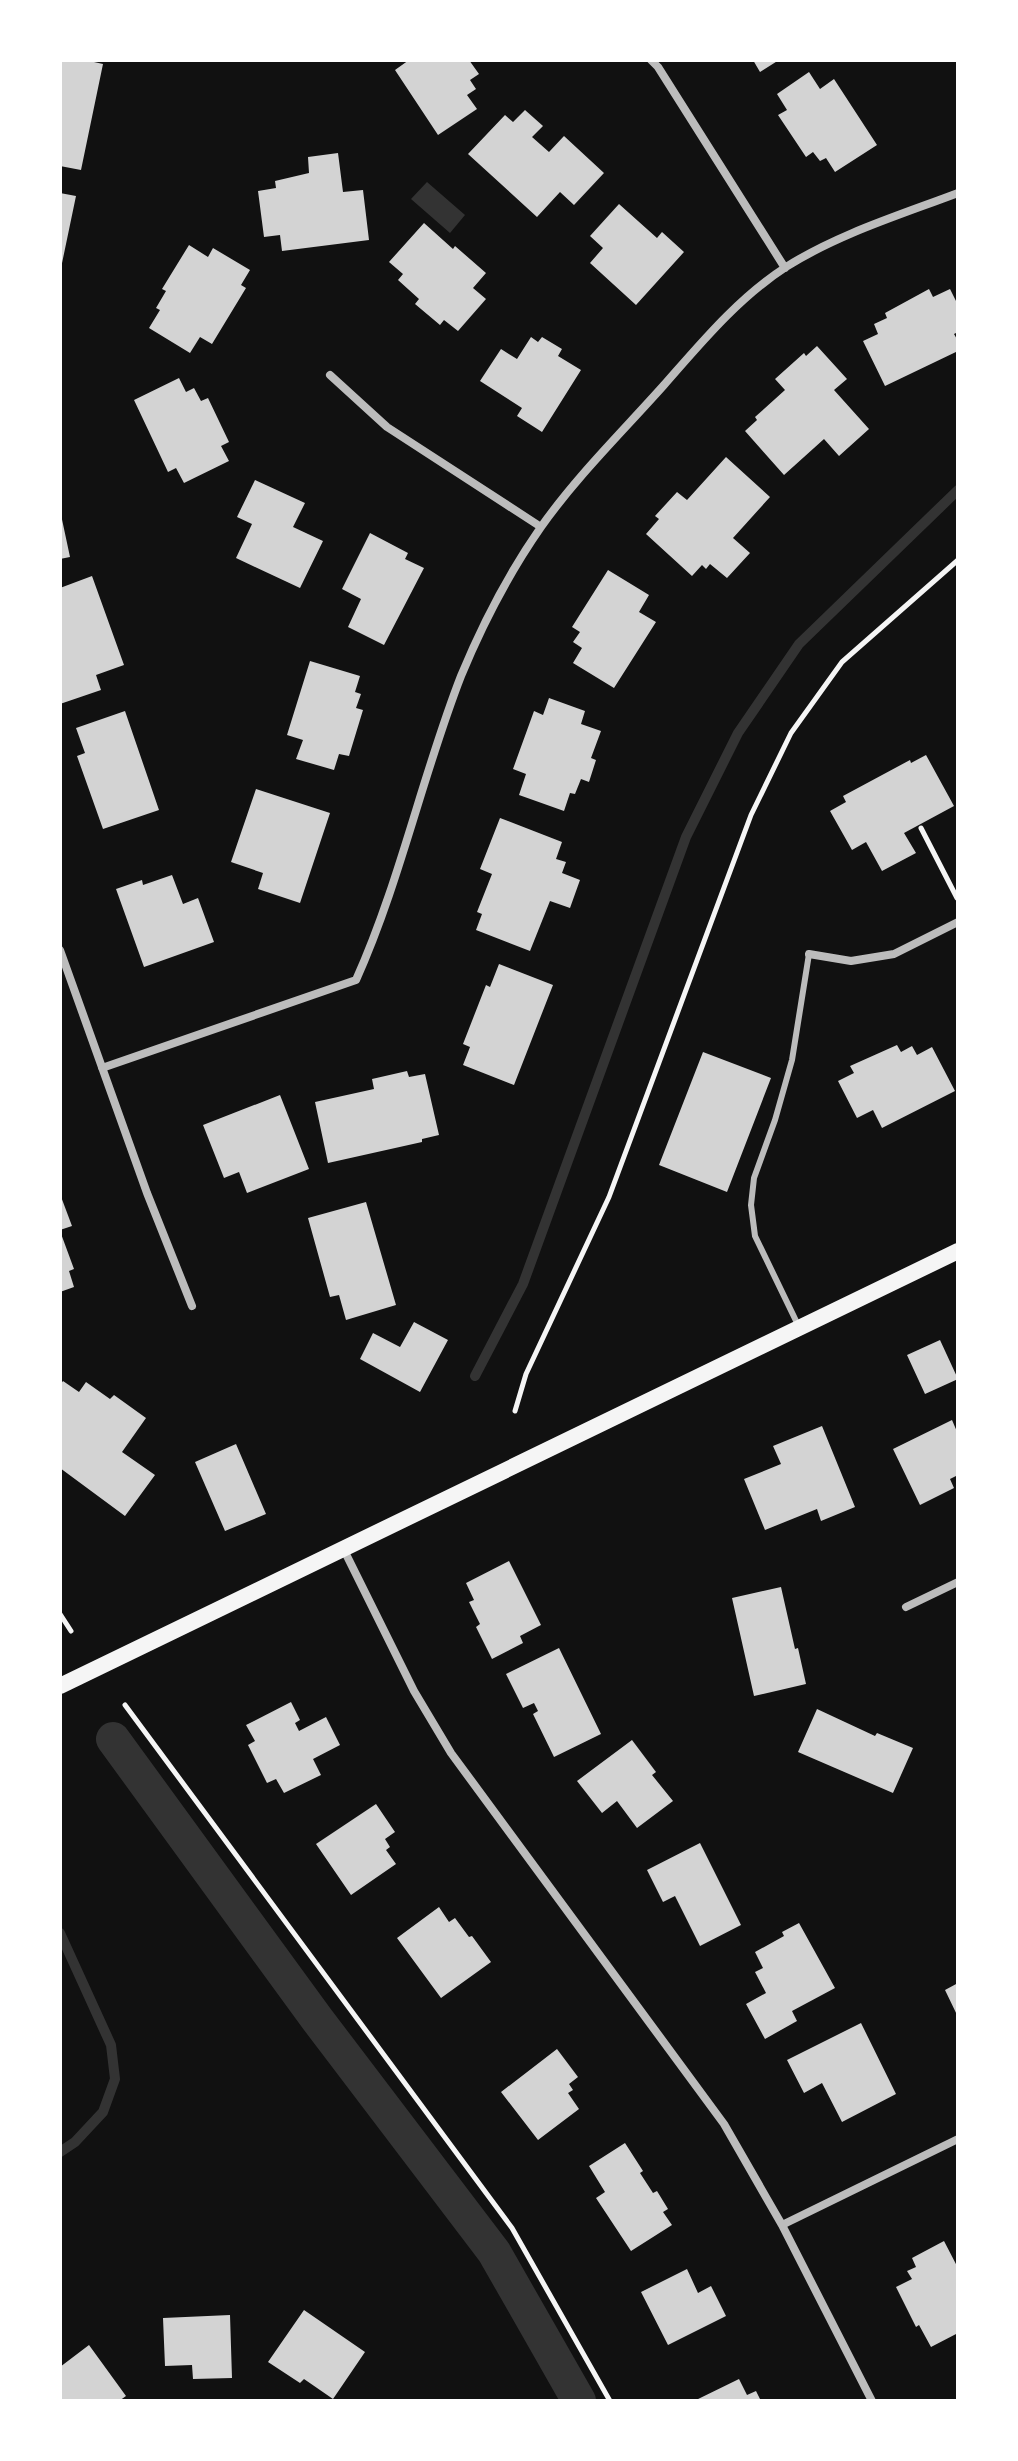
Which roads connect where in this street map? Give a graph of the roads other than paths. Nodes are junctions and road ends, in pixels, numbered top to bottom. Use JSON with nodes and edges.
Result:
{"nodes":[{"id":1,"x":651,"y":60,"type":"edge"},
{"id":2,"x":958,"y":193,"type":"edge"},
{"id":3,"x":785,"y":268,"type":"junction"},
{"id":4,"x":330,"y":375,"type":"dead end"},
{"id":5,"x":541,"y":527,"type":"junction"},
{"id":6,"x":958,"y":922,"type":"edge"},
{"id":7,"x":60,"y":950,"type":"edge"},
{"id":8,"x":809,"y":954,"type":"joint"},
{"id":9,"x":102,"y":1068,"type":"junction"},
{"id":10,"x":958,"y":1251,"type":"edge"},
{"id":11,"x":192,"y":1306,"type":"dead end"},
{"id":12,"x":799,"y":1327,"type":"junction"},
{"id":13,"x":342,"y":1547,"type":"junction"},
{"id":14,"x":958,"y":1582,"type":"edge"},
{"id":15,"x":906,"y":1607,"type":"dead end"},
{"id":16,"x":60,"y":1686,"type":"edge"},
{"id":17,"x":958,"y":2139,"type":"edge"},
{"id":18,"x":782,"y":2225,"type":"junction"},
{"id":19,"x":872,"y":2401,"type":"edge"}],
"edges":[{"from":1,"to":3,"type":"street"},
{"from":2,"to":3,"type":"street"},
{"from":3,"to":5,"type":"street"},
{"from":4,"to":5,"type":"street"},
{"from":5,"to":9,"type":"street"},
{"from":6,"to":8,"type":"street"},
{"from":7,"to":9,"type":"street"},
{"from":8,"to":12,"type":"lane"},
{"from":9,"to":11,"type":"street"},
{"from":10,"to":12,"type":"main road"},
{"from":12,"to":13,"type":"main road"},
{"from":13,"to":16,"type":"main road"},
{"from":13,"to":18,"type":"street"},
{"from":14,"to":15,"type":"street"},
{"from":17,"to":18,"type":"street"},
{"from":18,"to":19,"type":"street"}]}
